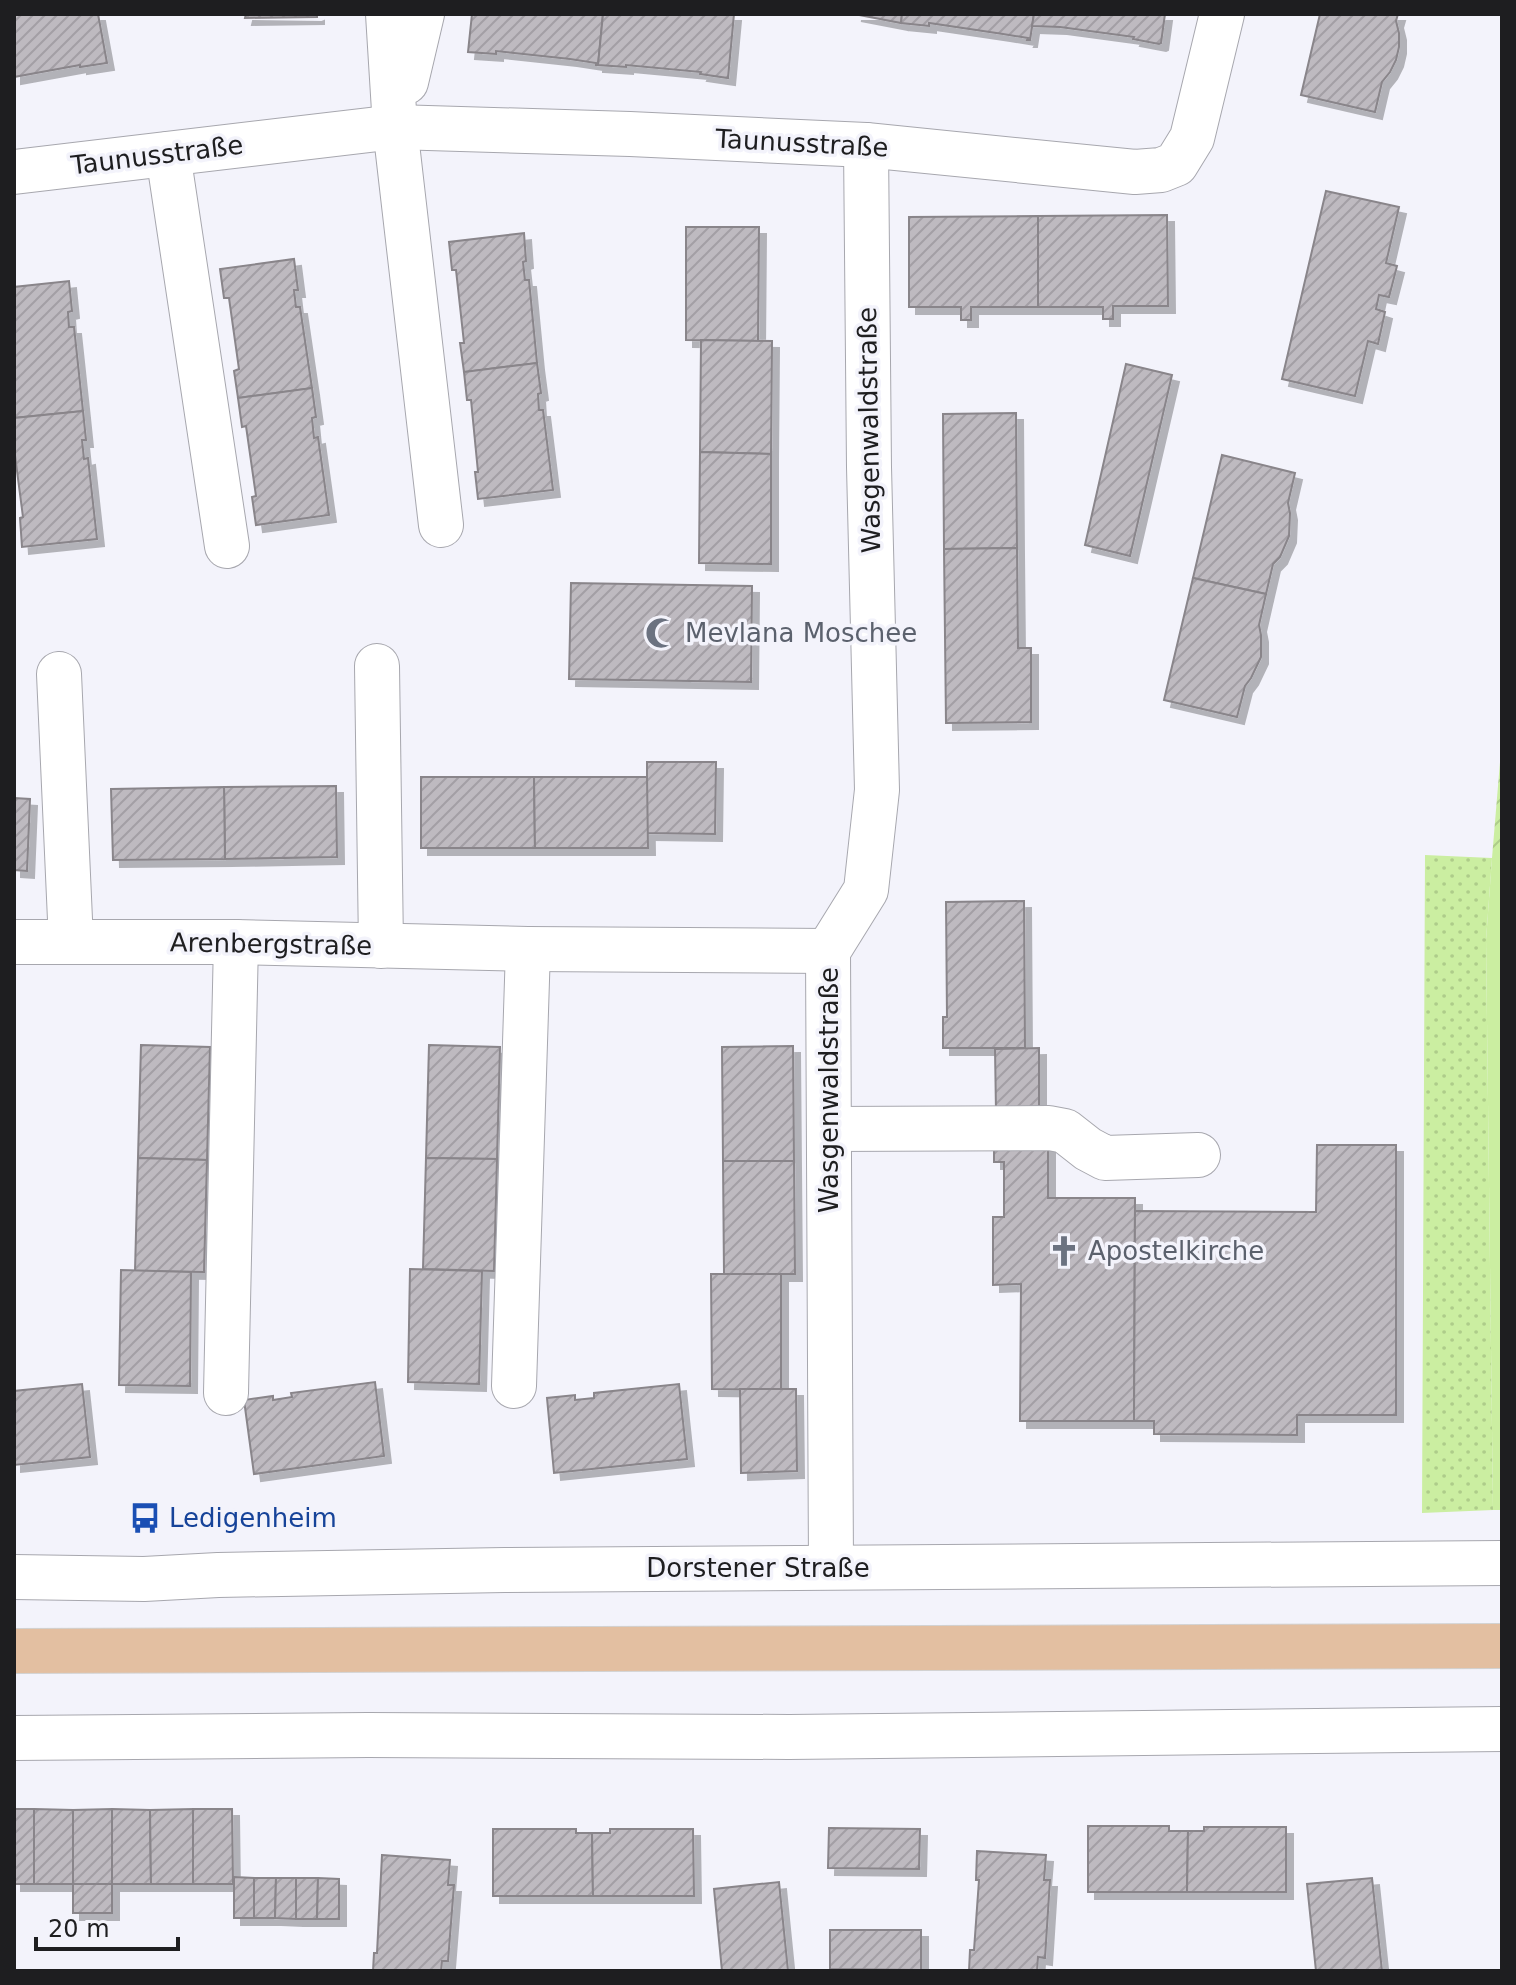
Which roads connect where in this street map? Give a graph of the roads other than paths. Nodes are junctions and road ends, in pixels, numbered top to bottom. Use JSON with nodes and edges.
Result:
{"nodes":[{"id":1,"x":388,"y":14,"type":"edge"},
{"id":2,"x":422,"y":14,"type":"edge"},
{"id":3,"x":1222,"y":14,"type":"edge"},
{"id":4,"x":395,"y":127,"type":"junction"},
{"id":5,"x":866,"y":145,"type":"junction"},
{"id":6,"x":168,"y":154,"type":"junction"},
{"id":7,"x":14,"y":172,"type":"edge"},
{"id":8,"x":441,"y":525,"type":"dead end"},
{"id":9,"x":227,"y":546,"type":"dead end"},
{"id":10,"x":377,"y":666,"type":"dead end"},
{"id":11,"x":59,"y":674,"type":"dead end"},
{"id":12,"x":14,"y":942,"type":"edge"},
{"id":13,"x":71,"y":942,"type":"junction"},
{"id":14,"x":236,"y":942,"type":"junction"},
{"id":15,"x":381,"y":946,"type":"junction"},
{"id":16,"x":528,"y":949,"type":"junction"},
{"id":17,"x":828,"y":951,"type":"junction"},
{"id":18,"x":830,"y":1129,"type":"junction"},
{"id":19,"x":1198,"y":1155,"type":"dead end"},
{"id":20,"x":514,"y":1386,"type":"dead end"},
{"id":21,"x":226,"y":1393,"type":"dead end"},
{"id":22,"x":1502,"y":1563,"type":"edge"},
{"id":23,"x":831,"y":1567,"type":"junction"},
{"id":24,"x":14,"y":1577,"type":"edge"},
{"id":25,"x":1502,"y":1646,"type":"edge"},
{"id":26,"x":14,"y":1651,"type":"edge"},
{"id":27,"x":1502,"y":1729,"type":"edge"},
{"id":28,"x":14,"y":1738,"type":"edge"}],
"edges":[{"from":1,"to":4,"type":"street"},
{"from":2,"to":4,"type":"street"},
{"from":3,"to":5,"type":"street","name":"Taunusstraße"},
{"from":4,"to":5,"type":"street","name":"Taunusstraße"},
{"from":4,"to":6,"type":"street","name":"Taunusstraße"},
{"from":4,"to":8,"type":"street"},
{"from":5,"to":17,"type":"street","name":"Wasgenwaldstraße"},
{"from":6,"to":7,"type":"street","name":"Taunusstraße"},
{"from":6,"to":9,"type":"street"},
{"from":10,"to":15,"type":"street"},
{"from":11,"to":13,"type":"street"},
{"from":12,"to":13,"type":"street","name":"Arenbergstraße"},
{"from":13,"to":14,"type":"street","name":"Arenbergstraße"},
{"from":14,"to":15,"type":"street","name":"Arenbergstraße"},
{"from":14,"to":21,"type":"street"},
{"from":15,"to":16,"type":"street","name":"Arenbergstraße"},
{"from":16,"to":17,"type":"street","name":"Arenbergstraße"},
{"from":16,"to":20,"type":"street"},
{"from":17,"to":18,"type":"street","name":"Wasgenwaldstraße"},
{"from":18,"to":19,"type":"street"},
{"from":18,"to":23,"type":"street","name":"Wasgenwaldstraße"},
{"from":22,"to":23,"type":"street","name":"Dorstener Straße"},
{"from":23,"to":24,"type":"street","name":"Dorstener Straße"},
{"from":25,"to":26,"type":"main road"},
{"from":27,"to":28,"type":"street"}]}
